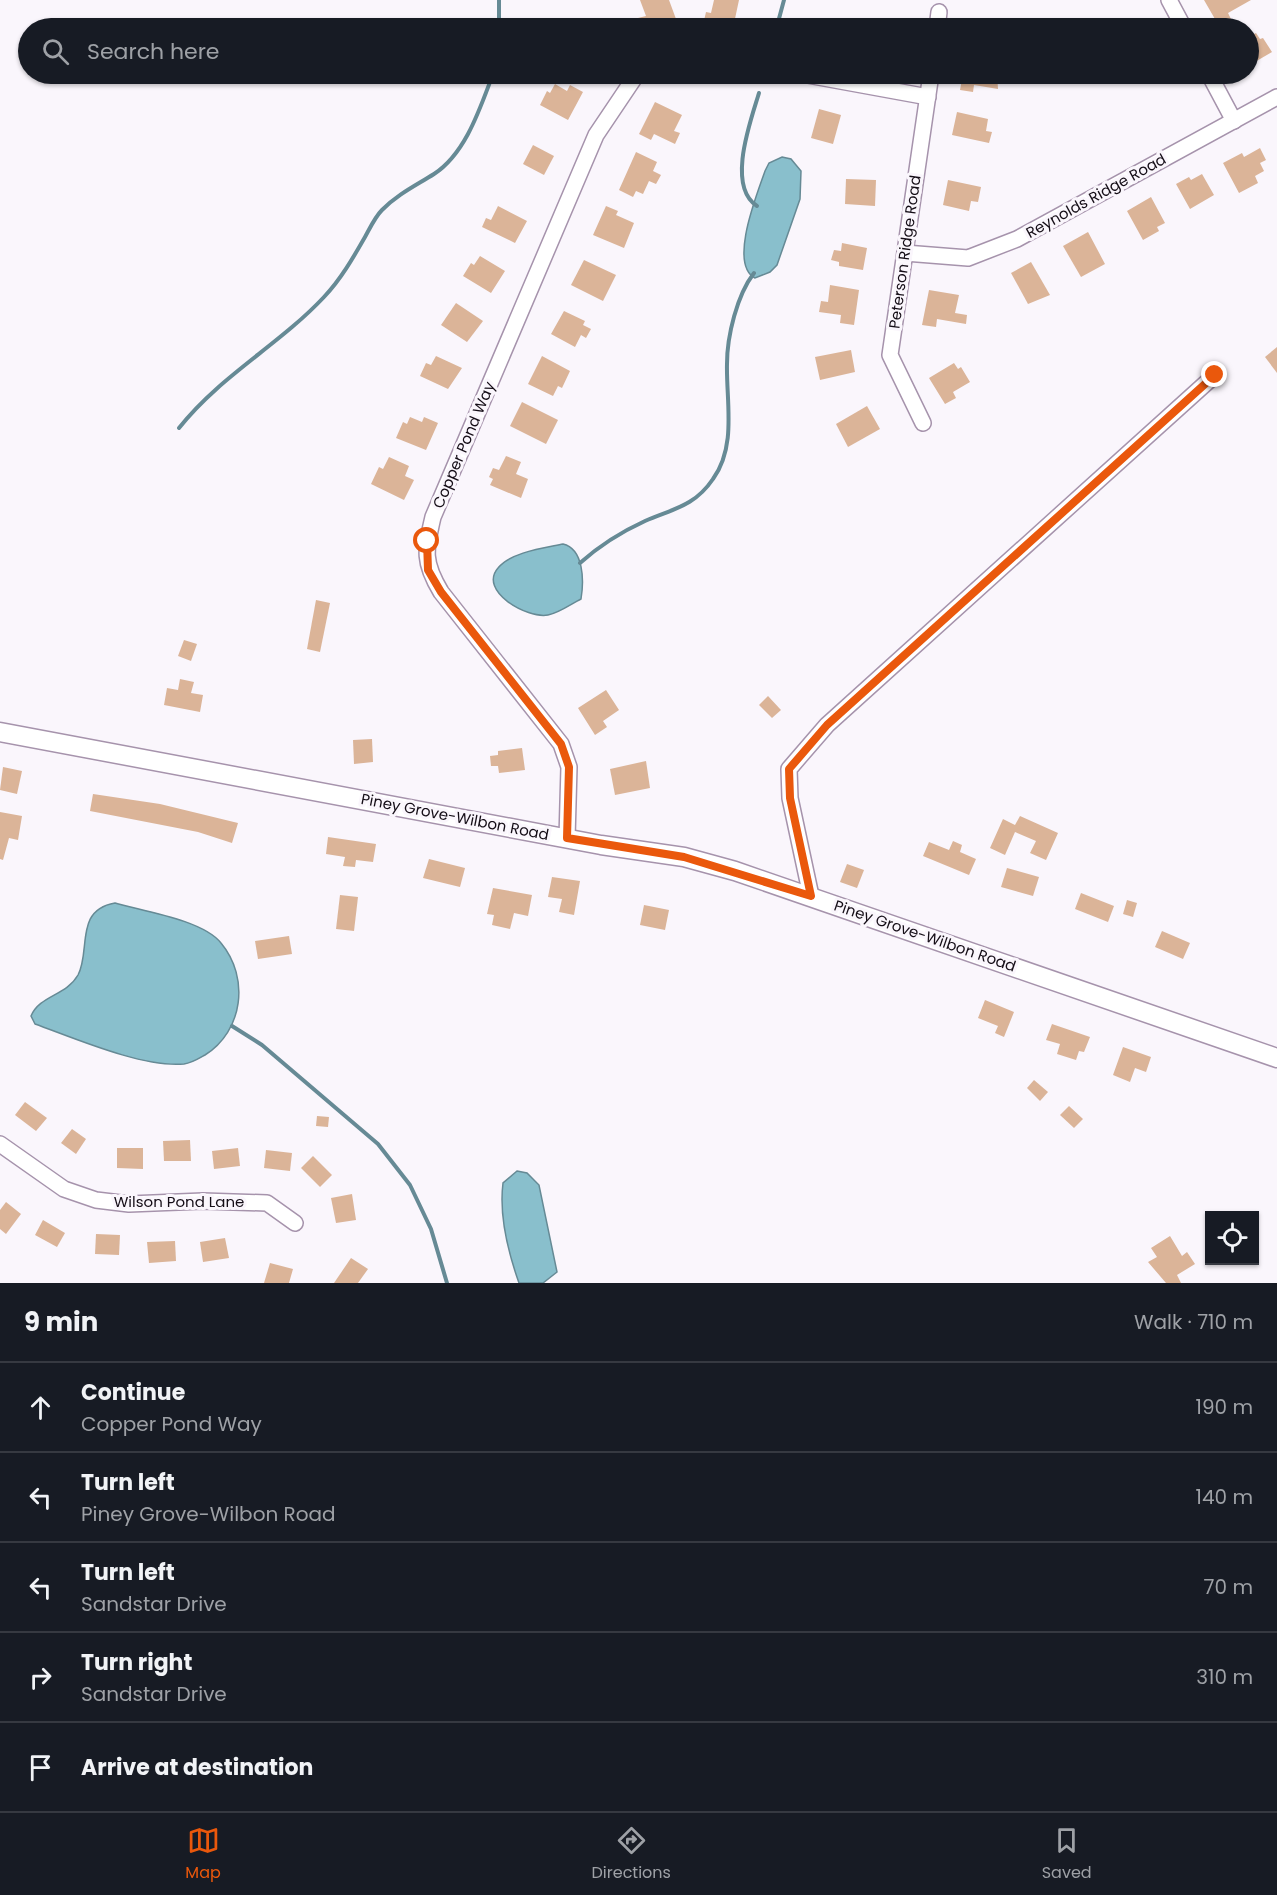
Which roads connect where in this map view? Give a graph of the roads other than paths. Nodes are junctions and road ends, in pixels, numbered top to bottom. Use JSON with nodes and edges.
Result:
{"nodes":[{"id":1,"x":1169,"y":0,"type":"edge"},
{"id":2,"x":939,"y":12,"type":"dead end"},
{"id":3,"x":938,"y":18,"type":"edge"},
{"id":4,"x":1179,"y":18,"type":"edge"},
{"id":5,"x":630,"y":84,"type":"edge"},
{"id":6,"x":857,"y":84,"type":"edge"},
{"id":7,"x":930,"y":84,"type":"edge"},
{"id":8,"x":1214,"y":84,"type":"edge"},
{"id":9,"x":928,"y":97,"type":"junction"},
{"id":10,"x":1277,"y":97,"type":"edge"},
{"id":11,"x":1234,"y":120,"type":"junction"},
{"id":12,"x":905,"y":253,"type":"junction"},
{"id":13,"x":1215,"y":375,"type":"dead end"},
{"id":14,"x":923,"y":423,"type":"dead end"},
{"id":15,"x":0,"y":732,"type":"edge"},
{"id":16,"x":567,"y":838,"type":"junction"},
{"id":17,"x":811,"y":896,"type":"junction"},
{"id":18,"x":1277,"y":1058,"type":"edge"},
{"id":19,"x":3,"y":1152,"type":"edge"},
{"id":20,"x":295,"y":1223,"type":"dead end"}],
"edges":[{"from":1,"to":4,"type":"street"},
{"from":2,"to":3,"type":"street"},
{"from":5,"to":16,"type":"street","name":"Copper Pond Way"},
{"from":6,"to":9,"type":"street"},
{"from":7,"to":9,"type":"street","name":"Peterson Ridge Road"},
{"from":8,"to":11,"type":"street"},
{"from":9,"to":12,"type":"street","name":"Peterson Ridge Road"},
{"from":10,"to":11,"type":"street","name":"Reynolds Ridge Road"},
{"from":11,"to":12,"type":"street","name":"Reynolds Ridge Road"},
{"from":12,"to":14,"type":"street","name":"Peterson Ridge Road"},
{"from":13,"to":17,"type":"street"},
{"from":15,"to":16,"type":"street","name":"Piney Grove-Wilbon Road"},
{"from":16,"to":17,"type":"street","name":"Piney Grove-Wilbon Road"},
{"from":17,"to":18,"type":"street","name":"Piney Grove-Wilbon Road"},
{"from":19,"to":20,"type":"street","name":"Wilson Pond Lane"}]}
